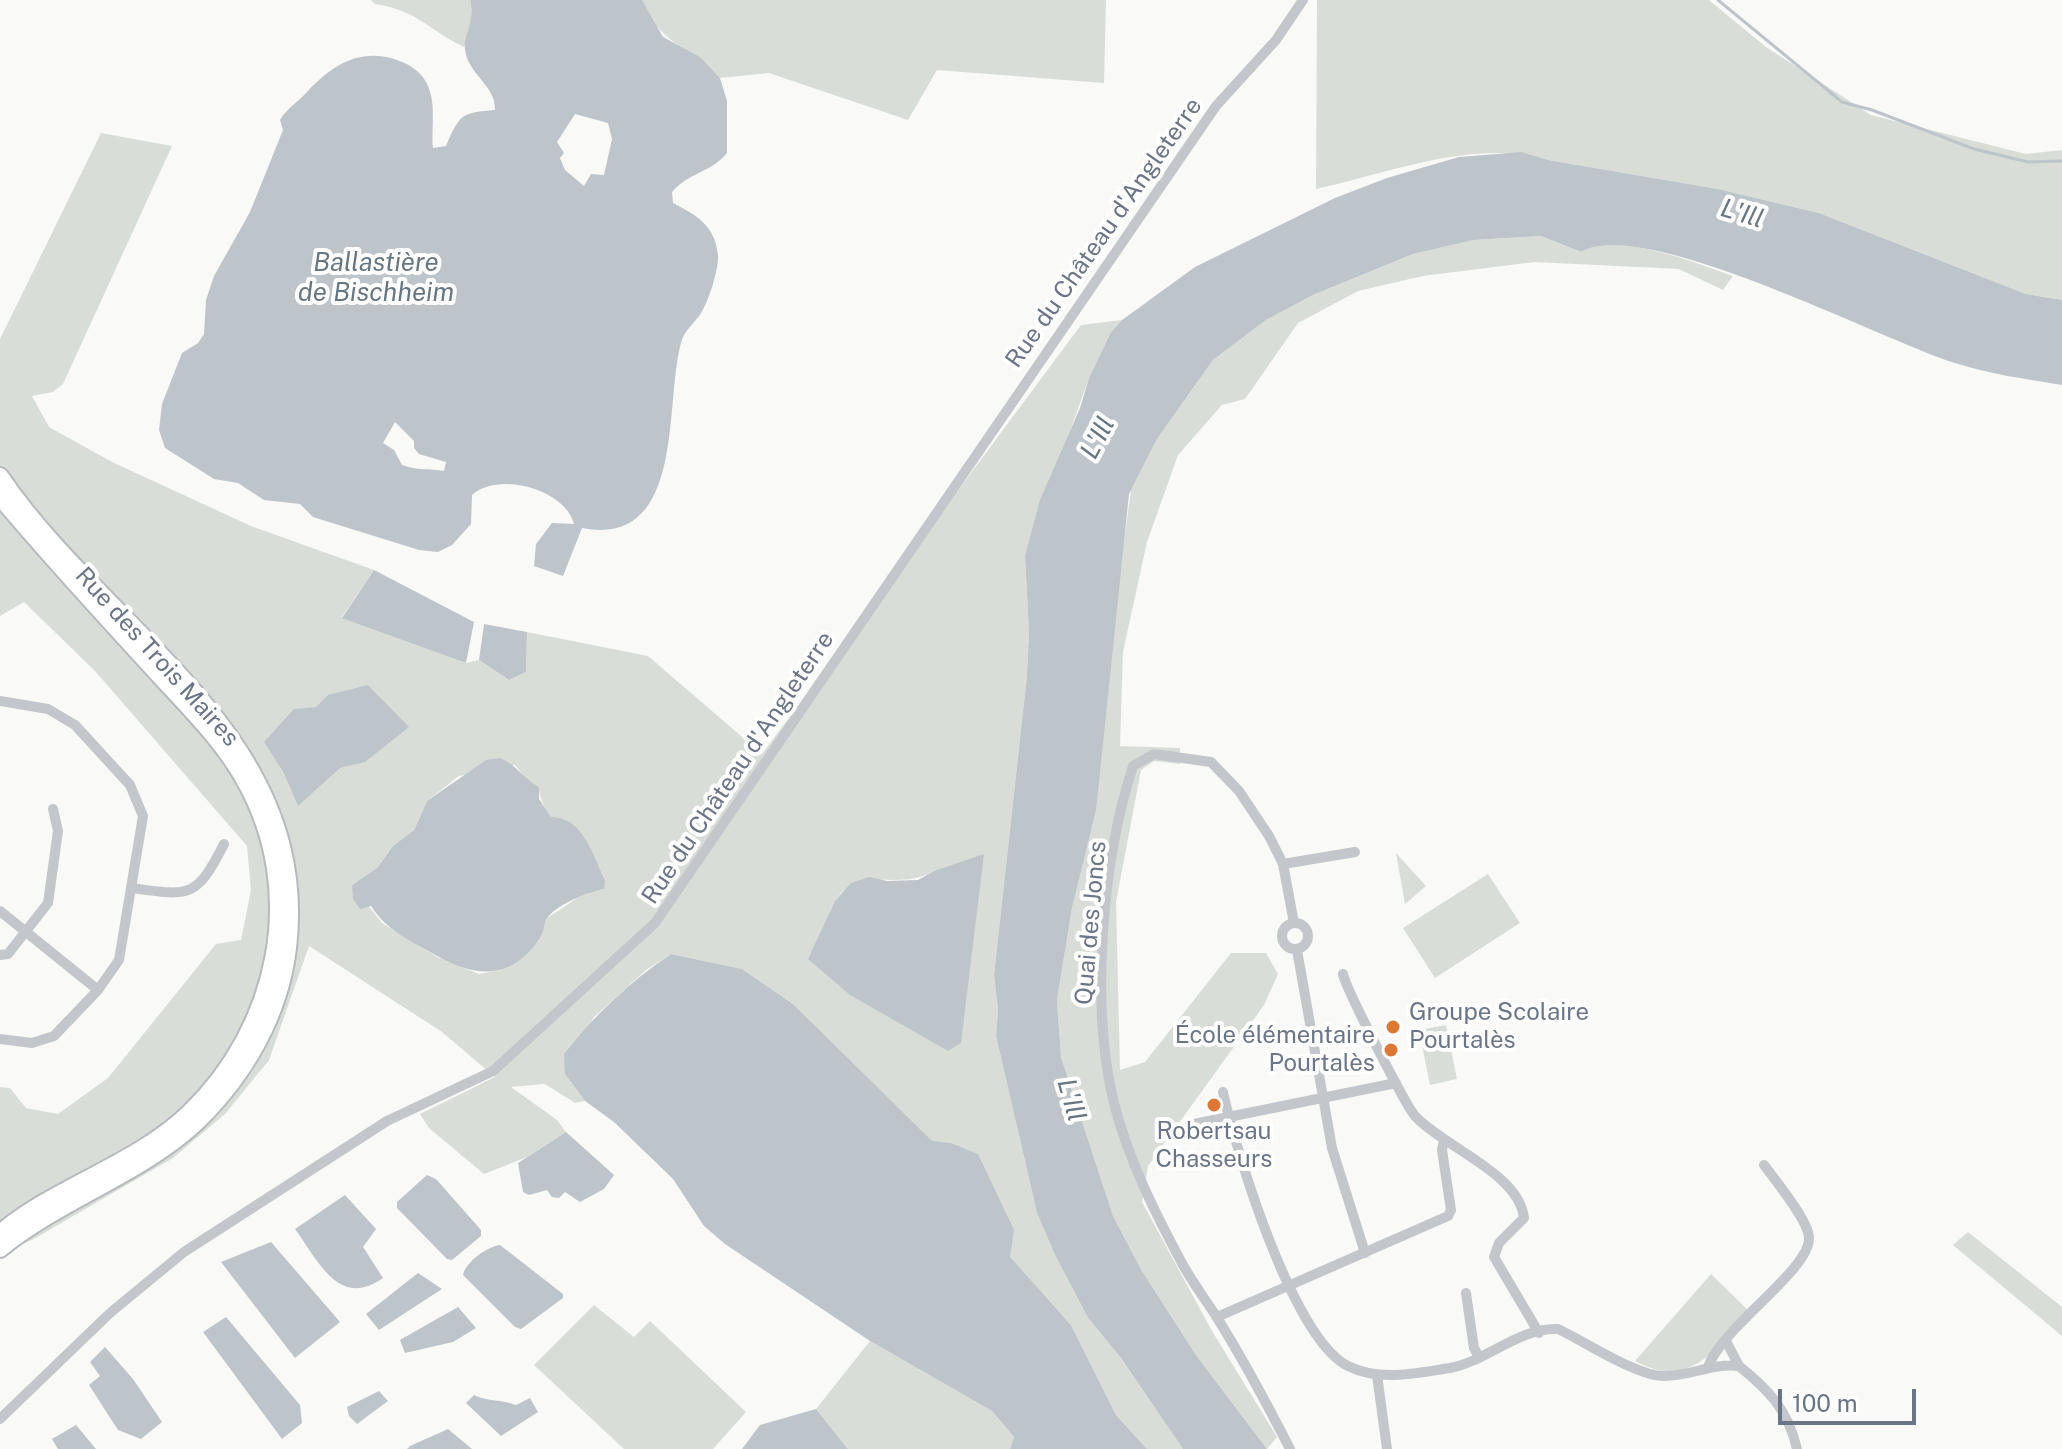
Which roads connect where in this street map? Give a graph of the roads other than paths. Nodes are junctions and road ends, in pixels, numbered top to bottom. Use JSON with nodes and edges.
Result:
{"nodes":[{"id":1,"x":1303,"y":0,"type":"edge"},
{"id":2,"x":0,"y":476,"type":"edge"},
{"id":3,"x":0,"y":497,"type":"edge"},
{"id":4,"x":0,"y":701,"type":"edge"},
{"id":5,"x":53,"y":809,"type":"dead end"},
{"id":6,"x":224,"y":844,"type":"dead end"},
{"id":7,"x":1355,"y":852,"type":"dead end"},
{"id":8,"x":1283,"y":864,"type":"junction"},
{"id":9,"x":132,"y":888,"type":"junction"},
{"id":10,"x":0,"y":911,"type":"edge"},
{"id":11,"x":1294,"y":923,"type":"junction"},
{"id":12,"x":27,"y":933,"type":"junction"},
{"id":13,"x":1297,"y":950,"type":"junction"},
{"id":14,"x":0,"y":955,"type":"edge"},
{"id":15,"x":1343,"y":974,"type":"dead end"},
{"id":16,"x":98,"y":990,"type":"junction"},
{"id":17,"x":0,"y":1039,"type":"edge"},
{"id":18,"x":1396,"y":1083,"type":"junction"},
{"id":19,"x":1223,"y":1092,"type":"dead end"},
{"id":20,"x":1321,"y":1096,"type":"junction"},
{"id":21,"x":1228,"y":1115,"type":"junction"},
{"id":22,"x":1189,"y":1125,"type":"dead end"},
{"id":23,"x":1444,"y":1140,"type":"junction"},
{"id":24,"x":1764,"y":1165,"type":"dead end"},
{"id":25,"x":0,"y":1233,"type":"edge"},
{"id":26,"x":0,"y":1249,"type":"edge"},
{"id":27,"x":1365,"y":1253,"type":"junction"},
{"id":28,"x":1292,"y":1285,"type":"junction"},
{"id":29,"x":1466,"y":1293,"type":"dead end"},
{"id":30,"x":1217,"y":1317,"type":"junction"},
{"id":31,"x":1539,"y":1333,"type":"junction"},
{"id":32,"x":1726,"y":1341,"type":"junction"},
{"id":33,"x":1479,"y":1357,"type":"junction"},
{"id":34,"x":1739,"y":1366,"type":"junction"},
{"id":35,"x":1708,"y":1367,"type":"junction"},
{"id":36,"x":1377,"y":1375,"type":"junction"},
{"id":37,"x":0,"y":1419,"type":"edge"},
{"id":38,"x":1290,"y":1449,"type":"edge"},
{"id":39,"x":1387,"y":1449,"type":"edge"},
{"id":40,"x":1797,"y":1449,"type":"edge"}],
"edges":[{"from":1,"to":37,"type":"street","name":"Rue du Château d'Angleterre"},
{"from":2,"to":26,"type":"main road","name":"Rue des Trois Maires"},
{"from":3,"to":25,"type":"main road","name":"Rue des Trois Maires"},
{"from":4,"to":9,"type":"street"},
{"from":5,"to":12,"type":"street"},
{"from":6,"to":9,"type":"street"},
{"from":7,"to":8,"type":"street"},
{"from":8,"to":11,"type":"street"},
{"from":8,"to":30,"type":"street","name":"Quai des Joncs"},
{"from":9,"to":16,"type":"street"},
{"from":10,"to":12,"type":"street"},
{"from":11,"to":13,"type":"street"},
{"from":11,"to":13,"type":"street"},
{"from":12,"to":14,"type":"street"},
{"from":12,"to":16,"type":"street"},
{"from":13,"to":20,"type":"street"},
{"from":15,"to":18,"type":"street"},
{"from":16,"to":17,"type":"street"},
{"from":18,"to":20,"type":"street"},
{"from":18,"to":23,"type":"street"},
{"from":19,"to":21,"type":"street"},
{"from":20,"to":21,"type":"street"},
{"from":20,"to":27,"type":"street"},
{"from":21,"to":22,"type":"street"},
{"from":21,"to":28,"type":"street"},
{"from":23,"to":27,"type":"street"},
{"from":23,"to":31,"type":"street"},
{"from":24,"to":32,"type":"street"},
{"from":27,"to":28,"type":"street"},
{"from":28,"to":30,"type":"street"},
{"from":28,"to":36,"type":"street"},
{"from":29,"to":33,"type":"street"},
{"from":30,"to":38,"type":"street","name":"Quai des Joncs"},
{"from":31,"to":33,"type":"street"},
{"from":31,"to":35,"type":"street"},
{"from":32,"to":34,"type":"street"},
{"from":32,"to":35,"type":"street"},
{"from":33,"to":36,"type":"street"},
{"from":34,"to":35,"type":"street"},
{"from":34,"to":40,"type":"street"},
{"from":36,"to":39,"type":"street"}]}
